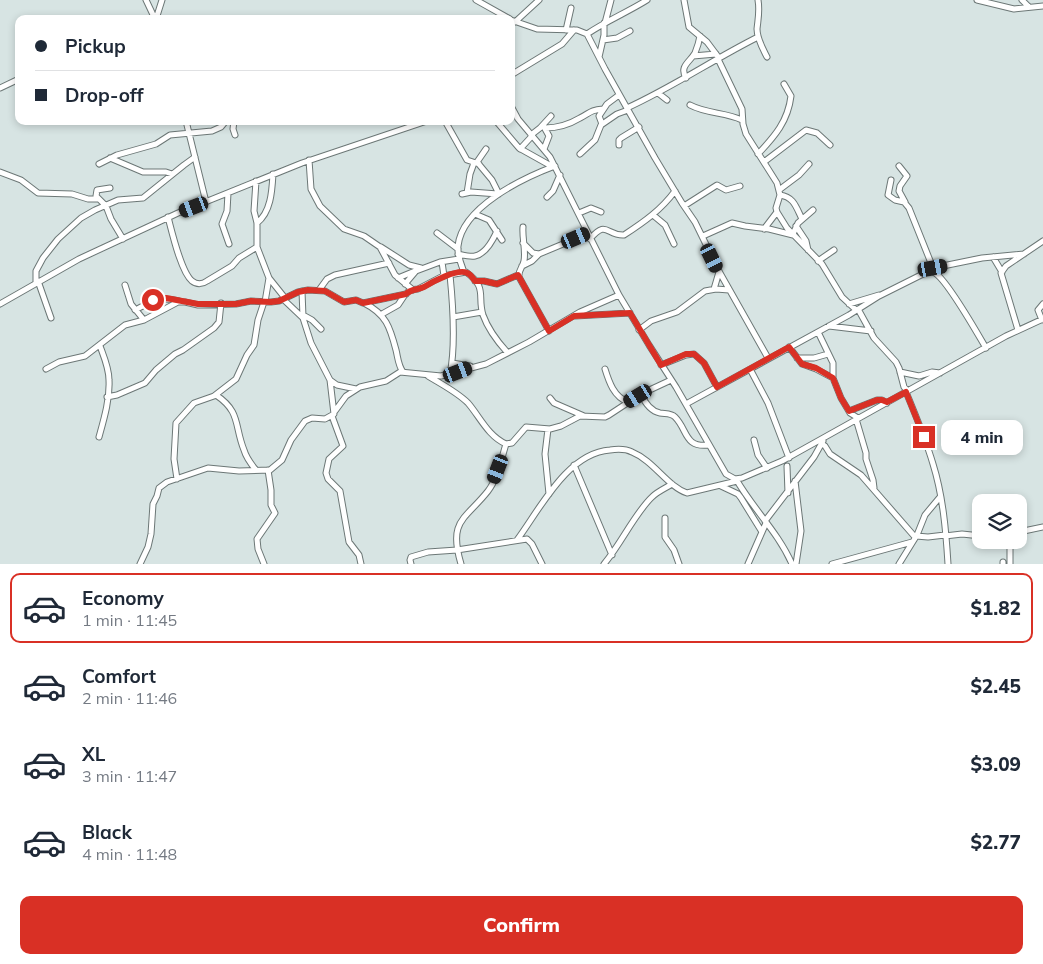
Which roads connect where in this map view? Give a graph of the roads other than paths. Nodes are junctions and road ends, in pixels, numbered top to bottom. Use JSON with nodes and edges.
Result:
{"nodes":[{"id":1,"x":146,"y":0,"type":"edge"},
{"id":2,"x":162,"y":0,"type":"edge"},
{"id":3,"x":476,"y":0,"type":"edge"},
{"id":4,"x":538,"y":0,"type":"edge"},
{"id":5,"x":612,"y":0,"type":"edge"},
{"id":6,"x":647,"y":0,"type":"edge"},
{"id":7,"x":684,"y":0,"type":"edge"},
{"id":8,"x":758,"y":0,"type":"edge"},
{"id":9,"x":977,"y":0,"type":"edge"},
{"id":10,"x":1022,"y":0,"type":"edge"},
{"id":11,"x":486,"y":3,"type":"edge"},
{"id":12,"x":1043,"y":6,"type":"edge"},
{"id":13,"x":1029,"y":7,"type":"junction"},
{"id":14,"x":571,"y":8,"type":"dead end"},
{"id":15,"x":154,"y":15,"type":"edge"},
{"id":16,"x":156,"y":15,"type":"edge"},
{"id":17,"x":504,"y":15,"type":"edge"},
{"id":18,"x":515,"y":18,"type":"edge"},
{"id":19,"x":515,"y":21,"type":"edge"},
{"id":20,"x":605,"y":23,"type":"junction"},
{"id":21,"x":566,"y":30,"type":"junction"},
{"id":22,"x":574,"y":30,"type":"junction"},
{"id":23,"x":630,"y":32,"type":"dead end"},
{"id":24,"x":588,"y":34,"type":"junction"},
{"id":25,"x":700,"y":36,"type":"junction"},
{"id":26,"x":758,"y":37,"type":"junction"},
{"id":27,"x":603,"y":40,"type":"junction"},
{"id":28,"x":693,"y":56,"type":"junction"},
{"id":29,"x":599,"y":57,"type":"junction"},
{"id":30,"x":718,"y":57,"type":"junction"},
{"id":31,"x":767,"y":57,"type":"dead end"},
{"id":32,"x":515,"y":73,"type":"edge"},
{"id":33,"x":686,"y":78,"type":"junction"},
{"id":34,"x":15,"y":81,"type":"edge"},
{"id":35,"x":784,"y":84,"type":"dead end"},
{"id":36,"x":0,"y":88,"type":"edge"},
{"id":37,"x":658,"y":93,"type":"junction"},
{"id":38,"x":620,"y":95,"type":"junction"},
{"id":39,"x":667,"y":100,"type":"dead end"},
{"id":40,"x":690,"y":105,"type":"dead end"},
{"id":41,"x":603,"y":109,"type":"junction"},
{"id":42,"x":628,"y":109,"type":"junction"},
{"id":43,"x":515,"y":113,"type":"edge"},
{"id":44,"x":552,"y":116,"type":"dead end"},
{"id":45,"x":742,"y":120,"type":"junction"},
{"id":46,"x":602,"y":124,"type":"junction"},
{"id":47,"x":187,"y":125,"type":"edge"},
{"id":48,"x":223,"y":125,"type":"edge"},
{"id":49,"x":234,"y":125,"type":"edge"},
{"id":50,"x":415,"y":125,"type":"edge"},
{"id":51,"x":447,"y":125,"type":"edge"},
{"id":52,"x":499,"y":125,"type":"edge"},
{"id":53,"x":544,"y":126,"type":"junction"},
{"id":54,"x":638,"y":127,"type":"junction"},
{"id":55,"x":188,"y":134,"type":"junction"},
{"id":56,"x":235,"y":135,"type":"dead end"},
{"id":57,"x":532,"y":136,"type":"junction"},
{"id":58,"x":830,"y":144,"type":"dead end"},
{"id":59,"x":619,"y":145,"type":"dead end"},
{"id":60,"x":486,"y":149,"type":"dead end"},
{"id":61,"x":520,"y":149,"type":"junction"},
{"id":62,"x":544,"y":149,"type":"junction"},
{"id":63,"x":580,"y":154,"type":"dead end"},
{"id":64,"x":758,"y":154,"type":"junction"},
{"id":65,"x":195,"y":157,"type":"junction"},
{"id":66,"x":110,"y":158,"type":"junction"},
{"id":67,"x":309,"y":160,"type":"junction"},
{"id":68,"x":764,"y":162,"type":"junction"},
{"id":69,"x":476,"y":163,"type":"junction"},
{"id":70,"x":99,"y":164,"type":"dead end"},
{"id":71,"x":809,"y":164,"type":"dead end"},
{"id":72,"x":899,"y":166,"type":"dead end"},
{"id":73,"x":554,"y":167,"type":"junction"},
{"id":74,"x":0,"y":172,"type":"edge"},
{"id":75,"x":172,"y":174,"type":"junction"},
{"id":76,"x":273,"y":174,"type":"junction"},
{"id":77,"x":560,"y":175,"type":"junction"},
{"id":78,"x":11,"y":176,"type":"junction"},
{"id":79,"x":0,"y":179,"type":"edge"},
{"id":80,"x":891,"y":180,"type":"dead end"},
{"id":81,"x":256,"y":181,"type":"junction"},
{"id":82,"x":740,"y":186,"type":"dead end"},
{"id":83,"x":110,"y":188,"type":"dead end"},
{"id":84,"x":674,"y":191,"type":"junction"},
{"id":85,"x":779,"y":192,"type":"junction"},
{"id":86,"x":228,"y":193,"type":"junction"},
{"id":87,"x":499,"y":194,"type":"junction"},
{"id":88,"x":547,"y":197,"type":"dead end"},
{"id":89,"x":98,"y":199,"type":"junction"},
{"id":90,"x":206,"y":202,"type":"junction"},
{"id":91,"x":905,"y":203,"type":"junction"},
{"id":92,"x":106,"y":206,"type":"junction"},
{"id":93,"x":684,"y":206,"type":"junction"},
{"id":94,"x":814,"y":210,"type":"dead end"},
{"id":95,"x":601,"y":212,"type":"dead end"},
{"id":96,"x":777,"y":212,"type":"junction"},
{"id":97,"x":579,"y":213,"type":"junction"},
{"id":98,"x":475,"y":214,"type":"junction"},
{"id":99,"x":653,"y":214,"type":"junction"},
{"id":100,"x":168,"y":217,"type":"junction"},
{"id":101,"x":802,"y":219,"type":"junction"},
{"id":102,"x":256,"y":223,"type":"junction"},
{"id":103,"x":796,"y":226,"type":"junction"},
{"id":104,"x":523,"y":227,"type":"dead end"},
{"id":105,"x":764,"y":229,"type":"junction"},
{"id":106,"x":497,"y":231,"type":"junction"},
{"id":107,"x":437,"y":233,"type":"dead end"},
{"id":108,"x":587,"y":234,"type":"junction"},
{"id":109,"x":793,"y":234,"type":"junction"},
{"id":110,"x":703,"y":236,"type":"junction"},
{"id":111,"x":124,"y":238,"type":"junction"},
{"id":112,"x":590,"y":239,"type":"junction"},
{"id":113,"x":502,"y":240,"type":"dead end"},
{"id":114,"x":1043,"y":241,"type":"edge"},
{"id":115,"x":522,"y":243,"type":"junction"},
{"id":116,"x":229,"y":244,"type":"dead end"},
{"id":117,"x":674,"y":244,"type":"dead end"},
{"id":118,"x":258,"y":247,"type":"junction"},
{"id":119,"x":380,"y":247,"type":"junction"},
{"id":120,"x":809,"y":250,"type":"junction"},
{"id":121,"x":834,"y":250,"type":"dead end"},
{"id":122,"x":458,"y":254,"type":"junction"},
{"id":123,"x":539,"y":254,"type":"junction"},
{"id":124,"x":1025,"y":254,"type":"junction"},
{"id":125,"x":992,"y":257,"type":"junction"},
{"id":126,"x":818,"y":261,"type":"junction"},
{"id":127,"x":442,"y":262,"type":"junction"},
{"id":128,"x":389,"y":263,"type":"junction"},
{"id":129,"x":522,"y":266,"type":"junction"},
{"id":130,"x":423,"y":268,"type":"junction"},
{"id":131,"x":934,"y":270,"type":"junction"},
{"id":132,"x":416,"y":271,"type":"junction"},
{"id":133,"x":719,"y":271,"type":"junction"},
{"id":134,"x":464,"y":272,"type":"junction"},
{"id":135,"x":1002,"y":272,"type":"junction"},
{"id":136,"x":450,"y":275,"type":"junction"},
{"id":137,"x":518,"y":275,"type":"junction"},
{"id":138,"x":444,"y":276,"type":"junction"},
{"id":139,"x":269,"y":278,"type":"junction"},
{"id":140,"x":398,"y":278,"type":"junction"},
{"id":141,"x":475,"y":281,"type":"junction"},
{"id":142,"x":37,"y":282,"type":"junction"},
{"id":143,"x":405,"y":284,"type":"junction"},
{"id":144,"x":125,"y":285,"type":"dead end"},
{"id":145,"x":319,"y":290,"type":"junction"},
{"id":146,"x":413,"y":290,"type":"junction"},
{"id":147,"x":714,"y":290,"type":"junction"},
{"id":148,"x":729,"y":290,"type":"junction"},
{"id":149,"x":302,"y":291,"type":"junction"},
{"id":150,"x":406,"y":294,"type":"junction"},
{"id":151,"x":619,"y":295,"type":"junction"},
{"id":152,"x":882,"y":295,"type":"junction"},
{"id":153,"x":284,"y":298,"type":"junction"},
{"id":154,"x":182,"y":302,"type":"junction"},
{"id":155,"x":264,"y":302,"type":"junction"},
{"id":156,"x":221,"y":303,"type":"junction"},
{"id":157,"x":363,"y":303,"type":"junction"},
{"id":158,"x":0,"y":304,"type":"edge"},
{"id":159,"x":849,"y":304,"type":"junction"},
{"id":160,"x":1043,"y":304,"type":"edge"},
{"id":161,"x":135,"y":310,"type":"junction"},
{"id":162,"x":857,"y":310,"type":"junction"},
{"id":163,"x":482,"y":312,"type":"junction"},
{"id":164,"x":630,"y":313,"type":"junction"},
{"id":165,"x":382,"y":314,"type":"junction"},
{"id":166,"x":303,"y":316,"type":"junction"},
{"id":167,"x":574,"y":316,"type":"junction"},
{"id":168,"x":453,"y":317,"type":"junction"},
{"id":169,"x":52,"y":318,"type":"dead end"},
{"id":170,"x":144,"y":320,"type":"junction"},
{"id":171,"x":1042,"y":320,"type":"edge"},
{"id":172,"x":829,"y":326,"type":"junction"},
{"id":173,"x":321,"y":329,"type":"dead end"},
{"id":174,"x":639,"y":330,"type":"junction"},
{"id":175,"x":1018,"y":330,"type":"junction"},
{"id":176,"x":549,"y":331,"type":"junction"},
{"id":177,"x":871,"y":331,"type":"junction"},
{"id":178,"x":818,"y":332,"type":"junction"},
{"id":179,"x":100,"y":346,"type":"junction"},
{"id":180,"x":789,"y":347,"type":"junction"},
{"id":181,"x":986,"y":348,"type":"junction"},
{"id":182,"x":507,"y":352,"type":"junction"},
{"id":183,"x":828,"y":354,"type":"junction"},
{"id":184,"x":768,"y":358,"type":"junction"},
{"id":185,"x":797,"y":358,"type":"junction"},
{"id":186,"x":452,"y":363,"type":"junction"},
{"id":187,"x":661,"y":365,"type":"junction"},
{"id":188,"x":473,"y":366,"type":"junction"},
{"id":189,"x":605,"y":368,"type":"dead end"},
{"id":190,"x":46,"y":369,"type":"dead end"},
{"id":191,"x":750,"y":369,"type":"junction"},
{"id":192,"x":402,"y":372,"type":"junction"},
{"id":193,"x":900,"y":372,"type":"junction"},
{"id":194,"x":940,"y":373,"type":"junction"},
{"id":195,"x":426,"y":374,"type":"junction"},
{"id":196,"x":450,"y":374,"type":"junction"},
{"id":197,"x":833,"y":378,"type":"junction"},
{"id":198,"x":330,"y":380,"type":"junction"},
{"id":199,"x":671,"y":380,"type":"junction"},
{"id":200,"x":903,"y":384,"type":"junction"},
{"id":201,"x":717,"y":387,"type":"junction"},
{"id":202,"x":915,"y":387,"type":"junction"},
{"id":203,"x":356,"y":389,"type":"junction"},
{"id":204,"x":907,"y":392,"type":"junction"},
{"id":205,"x":640,"y":394,"type":"junction"},
{"id":206,"x":216,"y":395,"type":"junction"},
{"id":207,"x":108,"y":397,"type":"junction"},
{"id":208,"x":550,"y":398,"type":"dead end"},
{"id":209,"x":628,"y":402,"type":"junction"},
{"id":210,"x":887,"y":402,"type":"junction"},
{"id":211,"x":686,"y":404,"type":"junction"},
{"id":212,"x":849,"y":411,"type":"junction"},
{"id":213,"x":333,"y":414,"type":"junction"},
{"id":214,"x":584,"y":416,"type":"junction"},
{"id":215,"x":856,"y":419,"type":"junction"},
{"id":216,"x":548,"y":429,"type":"junction"},
{"id":217,"x":99,"y":437,"type":"dead end"},
{"id":218,"x":825,"y":438,"type":"junction"},
{"id":219,"x":754,"y":440,"type":"dead end"},
{"id":220,"x":506,"y":444,"type":"junction"},
{"id":221,"x":822,"y":444,"type":"junction"},
{"id":222,"x":709,"y":445,"type":"junction"},
{"id":223,"x":787,"y":458,"type":"junction"},
{"id":224,"x":574,"y":465,"type":"junction"},
{"id":225,"x":788,"y":466,"type":"junction"},
{"id":226,"x":767,"y":468,"type":"junction"},
{"id":227,"x":256,"y":470,"type":"junction"},
{"id":228,"x":268,"y":470,"type":"junction"},
{"id":229,"x":177,"y":479,"type":"junction"},
{"id":230,"x":737,"y":480,"type":"junction"},
{"id":231,"x":796,"y":481,"type":"junction"},
{"id":232,"x":672,"y":484,"type":"junction"},
{"id":233,"x":720,"y":486,"type":"junction"},
{"id":234,"x":874,"y":489,"type":"junction"},
{"id":235,"x":788,"y":493,"type":"junction"},
{"id":236,"x":549,"y":494,"type":"junction"},
{"id":237,"x":940,"y":497,"type":"junction"},
{"id":238,"x":665,"y":518,"type":"dead end"},
{"id":239,"x":766,"y":522,"type":"junction"},
{"id":240,"x":1043,"y":528,"type":"edge"},
{"id":241,"x":1027,"y":531,"type":"edge"},
{"id":242,"x":762,"y":532,"type":"junction"},
{"id":243,"x":945,"y":535,"type":"junction"},
{"id":244,"x":972,"y":535,"type":"edge"},
{"id":245,"x":914,"y":538,"type":"junction"},
{"id":246,"x":517,"y":540,"type":"junction"},
{"id":247,"x":1008,"y":549,"type":"edge"},
{"id":248,"x":457,"y":550,"type":"junction"},
{"id":249,"x":612,"y":555,"type":"junction"},
{"id":250,"x":140,"y":564,"type":"edge"},
{"id":251,"x":264,"y":564,"type":"edge"},
{"id":252,"x":361,"y":564,"type":"edge"},
{"id":253,"x":411,"y":564,"type":"edge"},
{"id":254,"x":461,"y":564,"type":"edge"},
{"id":255,"x":542,"y":564,"type":"edge"},
{"id":256,"x":604,"y":564,"type":"edge"},
{"id":257,"x":679,"y":564,"type":"edge"},
{"id":258,"x":748,"y":564,"type":"edge"},
{"id":259,"x":794,"y":564,"type":"edge"},
{"id":260,"x":832,"y":564,"type":"edge"},
{"id":261,"x":898,"y":564,"type":"edge"},
{"id":262,"x":948,"y":564,"type":"edge"},
{"id":263,"x":1005,"y":564,"type":"edge"}],
"edges":[{"from":1,"to":15,"type":"street"},
{"from":2,"to":16,"type":"street"},
{"from":3,"to":11,"type":"street"},
{"from":4,"to":18,"type":"street"},
{"from":5,"to":20,"type":"street"},
{"from":6,"to":20,"type":"street"},
{"from":7,"to":25,"type":"street"},
{"from":8,"to":26,"type":"street"},
{"from":9,"to":13,"type":"street"},
{"from":10,"to":13,"type":"street"},
{"from":11,"to":17,"type":"street"},
{"from":12,"to":13,"type":"street"},
{"from":14,"to":21,"type":"street"},
{"from":19,"to":21,"type":"street"},
{"from":20,"to":24,"type":"street"},
{"from":20,"to":27,"type":"street"},
{"from":21,"to":22,"type":"street"},
{"from":22,"to":24,"type":"street"},
{"from":22,"to":32,"type":"street"},
{"from":23,"to":27,"type":"street"},
{"from":24,"to":29,"type":"street"},
{"from":25,"to":28,"type":"street"},
{"from":25,"to":30,"type":"street"},
{"from":26,"to":30,"type":"street"},
{"from":26,"to":31,"type":"street"},
{"from":27,"to":29,"type":"street"},
{"from":28,"to":30,"type":"street"},
{"from":28,"to":33,"type":"street"},
{"from":29,"to":38,"type":"street"},
{"from":30,"to":33,"type":"street"},
{"from":30,"to":45,"type":"street"},
{"from":33,"to":37,"type":"street"},
{"from":34,"to":36,"type":"street"},
{"from":35,"to":64,"type":"street"},
{"from":37,"to":39,"type":"street"},
{"from":37,"to":42,"type":"street"},
{"from":38,"to":41,"type":"street"},
{"from":38,"to":42,"type":"street"},
{"from":40,"to":45,"type":"street"},
{"from":41,"to":46,"type":"street"},
{"from":41,"to":53,"type":"street"},
{"from":42,"to":46,"type":"street"},
{"from":42,"to":54,"type":"street"},
{"from":43,"to":57,"type":"street"},
{"from":44,"to":53,"type":"street"},
{"from":45,"to":64,"type":"street"},
{"from":46,"to":63,"type":"street"},
{"from":47,"to":55,"type":"street"},
{"from":48,"to":55,"type":"street"},
{"from":49,"to":56,"type":"street"},
{"from":50,"to":67,"type":"street"},
{"from":51,"to":69,"type":"street"},
{"from":52,"to":61,"type":"street"},
{"from":53,"to":57,"type":"street"},
{"from":53,"to":62,"type":"street"},
{"from":54,"to":59,"type":"street"},
{"from":54,"to":84,"type":"street"},
{"from":55,"to":65,"type":"street"},
{"from":55,"to":66,"type":"street"},
{"from":57,"to":61,"type":"street"},
{"from":57,"to":62,"type":"street"},
{"from":58,"to":68,"type":"street"},
{"from":60,"to":69,"type":"street"},
{"from":61,"to":73,"type":"street"},
{"from":62,"to":73,"type":"street"},
{"from":64,"to":68,"type":"street"},
{"from":65,"to":75,"type":"street"},
{"from":65,"to":90,"type":"street"},
{"from":66,"to":70,"type":"street"},
{"from":66,"to":75,"type":"street"},
{"from":67,"to":76,"type":"street"},
{"from":67,"to":119,"type":"street"},
{"from":68,"to":85,"type":"street"},
{"from":69,"to":87,"type":"street"},
{"from":69,"to":87,"type":"street"},
{"from":71,"to":85,"type":"street"},
{"from":72,"to":91,"type":"street"},
{"from":73,"to":77,"type":"street"},
{"from":73,"to":87,"type":"street"},
{"from":74,"to":78,"type":"street"},
{"from":75,"to":92,"type":"street"},
{"from":76,"to":81,"type":"street"},
{"from":76,"to":102,"type":"street"},
{"from":77,"to":88,"type":"street"},
{"from":77,"to":97,"type":"street"},
{"from":78,"to":79,"type":"street"},
{"from":78,"to":89,"type":"street"},
{"from":80,"to":91,"type":"street"},
{"from":81,"to":86,"type":"street"},
{"from":81,"to":102,"type":"street"},
{"from":82,"to":93,"type":"street"},
{"from":83,"to":89,"type":"street"},
{"from":84,"to":93,"type":"street"},
{"from":84,"to":99,"type":"street"},
{"from":85,"to":96,"type":"street"},
{"from":85,"to":101,"type":"street"},
{"from":86,"to":90,"type":"street"},
{"from":86,"to":116,"type":"street"},
{"from":87,"to":98,"type":"street"},
{"from":89,"to":92,"type":"street"},
{"from":90,"to":100,"type":"street"},
{"from":91,"to":131,"type":"street"},
{"from":92,"to":111,"type":"street"},
{"from":92,"to":142,"type":"street"},
{"from":93,"to":110,"type":"street"},
{"from":94,"to":101,"type":"street"},
{"from":95,"to":97,"type":"street"},
{"from":96,"to":105,"type":"street"},
{"from":96,"to":109,"type":"street"},
{"from":97,"to":108,"type":"street"},
{"from":98,"to":106,"type":"street"},
{"from":98,"to":122,"type":"street"},
{"from":99,"to":112,"type":"street"},
{"from":99,"to":117,"type":"street"},
{"from":100,"to":111,"type":"street"},
{"from":100,"to":118,"type":"street"},
{"from":101,"to":103,"type":"street"},
{"from":102,"to":118,"type":"street"},
{"from":103,"to":109,"type":"street"},
{"from":103,"to":120,"type":"street"},
{"from":104,"to":115,"type":"street"},
{"from":105,"to":109,"type":"street"},
{"from":105,"to":110,"type":"street"},
{"from":106,"to":113,"type":"street"},
{"from":106,"to":122,"type":"street"},
{"from":107,"to":122,"type":"street"},
{"from":108,"to":112,"type":"street"},
{"from":108,"to":123,"type":"street"},
{"from":109,"to":120,"type":"street"},
{"from":110,"to":133,"type":"street"},
{"from":111,"to":142,"type":"street"},
{"from":112,"to":151,"type":"street"},
{"from":114,"to":124,"type":"street"},
{"from":115,"to":123,"type":"street"},
{"from":115,"to":129,"type":"street"},
{"from":118,"to":139,"type":"street"},
{"from":119,"to":128,"type":"street"},
{"from":119,"to":130,"type":"street"},
{"from":120,"to":126,"type":"street"},
{"from":121,"to":126,"type":"street"},
{"from":122,"to":127,"type":"street"},
{"from":122,"to":134,"type":"street"},
{"from":123,"to":129,"type":"street"},
{"from":124,"to":125,"type":"street"},
{"from":124,"to":135,"type":"street"},
{"from":125,"to":131,"type":"street"},
{"from":125,"to":135,"type":"street"},
{"from":126,"to":159,"type":"street"},
{"from":127,"to":130,"type":"street"},
{"from":127,"to":138,"type":"street"},
{"from":128,"to":140,"type":"street"},
{"from":128,"to":145,"type":"street"},
{"from":129,"to":137,"type":"street"},
{"from":130,"to":132,"type":"street"},
{"from":131,"to":152,"type":"street"},
{"from":131,"to":181,"type":"street"},
{"from":132,"to":140,"type":"street"},
{"from":132,"to":143,"type":"street"},
{"from":133,"to":147,"type":"street"},
{"from":133,"to":148,"type":"street"},
{"from":134,"to":136,"type":"street"},
{"from":134,"to":141,"type":"street"},
{"from":135,"to":175,"type":"street"},
{"from":136,"to":138,"type":"street"},
{"from":136,"to":168,"type":"street"},
{"from":137,"to":141,"type":"street"},
{"from":137,"to":176,"type":"street"},
{"from":138,"to":146,"type":"street"},
{"from":139,"to":153,"type":"street"},
{"from":139,"to":155,"type":"street"},
{"from":140,"to":143,"type":"street"},
{"from":141,"to":163,"type":"street"},
{"from":142,"to":158,"type":"street"},
{"from":142,"to":169,"type":"street"},
{"from":143,"to":146,"type":"street"},
{"from":144,"to":161,"type":"street"},
{"from":145,"to":149,"type":"street"},
{"from":145,"to":157,"type":"street"},
{"from":146,"to":150,"type":"street"},
{"from":147,"to":148,"type":"street"},
{"from":147,"to":174,"type":"street"},
{"from":148,"to":184,"type":"street"},
{"from":149,"to":153,"type":"street"},
{"from":149,"to":166,"type":"street"},
{"from":150,"to":157,"type":"street"},
{"from":150,"to":165,"type":"street"},
{"from":151,"to":164,"type":"street"},
{"from":151,"to":167,"type":"street"},
{"from":152,"to":159,"type":"street"},
{"from":152,"to":162,"type":"street"},
{"from":153,"to":155,"type":"street"},
{"from":153,"to":166,"type":"street"},
{"from":154,"to":156,"type":"street"},
{"from":154,"to":161,"type":"street"},
{"from":154,"to":170,"type":"street"},
{"from":155,"to":156,"type":"street"},
{"from":155,"to":206,"type":"street"},
{"from":156,"to":207,"type":"street"},
{"from":157,"to":165,"type":"street"},
{"from":159,"to":162,"type":"street"},
{"from":160,"to":171,"type":"street"},
{"from":161,"to":170,"type":"street"},
{"from":162,"to":172,"type":"street"},
{"from":162,"to":177,"type":"street"},
{"from":163,"to":168,"type":"street"},
{"from":163,"to":182,"type":"street"},
{"from":164,"to":167,"type":"street"},
{"from":164,"to":174,"type":"street"},
{"from":165,"to":192,"type":"street"},
{"from":166,"to":173,"type":"street"},
{"from":166,"to":198,"type":"street"},
{"from":167,"to":176,"type":"street"},
{"from":168,"to":186,"type":"street"},
{"from":170,"to":179,"type":"street"},
{"from":171,"to":175,"type":"street"},
{"from":172,"to":177,"type":"street"},
{"from":172,"to":178,"type":"street"},
{"from":174,"to":187,"type":"street"},
{"from":175,"to":181,"type":"street"},
{"from":176,"to":182,"type":"street"},
{"from":177,"to":193,"type":"street"},
{"from":178,"to":180,"type":"street"},
{"from":178,"to":183,"type":"street"},
{"from":179,"to":190,"type":"street"},
{"from":179,"to":207,"type":"street"},
{"from":180,"to":184,"type":"street"},
{"from":180,"to":185,"type":"street"},
{"from":181,"to":194,"type":"street"},
{"from":182,"to":188,"type":"street"},
{"from":183,"to":185,"type":"street"},
{"from":183,"to":197,"type":"street"},
{"from":184,"to":191,"type":"street"},
{"from":185,"to":197,"type":"street"},
{"from":186,"to":188,"type":"street"},
{"from":186,"to":196,"type":"street"},
{"from":187,"to":199,"type":"street"},
{"from":187,"to":201,"type":"street"},
{"from":188,"to":196,"type":"street"},
{"from":189,"to":209,"type":"street"},
{"from":191,"to":201,"type":"street"},
{"from":191,"to":223,"type":"street"},
{"from":192,"to":195,"type":"street"},
{"from":192,"to":203,"type":"street"},
{"from":193,"to":194,"type":"street"},
{"from":193,"to":200,"type":"street"},
{"from":194,"to":202,"type":"street"},
{"from":195,"to":196,"type":"street"},
{"from":195,"to":220,"type":"street"},
{"from":197,"to":212,"type":"street"},
{"from":198,"to":203,"type":"street"},
{"from":198,"to":213,"type":"street"},
{"from":199,"to":205,"type":"street"},
{"from":199,"to":211,"type":"street"},
{"from":200,"to":202,"type":"street"},
{"from":200,"to":204,"type":"street"},
{"from":201,"to":211,"type":"street"},
{"from":202,"to":204,"type":"street"},
{"from":203,"to":213,"type":"street"},
{"from":204,"to":210,"type":"street"},
{"from":204,"to":237,"type":"street"},
{"from":205,"to":209,"type":"street"},
{"from":205,"to":222,"type":"street"},
{"from":206,"to":227,"type":"street"},
{"from":206,"to":229,"type":"street"},
{"from":207,"to":217,"type":"street"},
{"from":208,"to":214,"type":"street"},
{"from":209,"to":214,"type":"street"},
{"from":210,"to":212,"type":"street"},
{"from":210,"to":215,"type":"street"},
{"from":211,"to":222,"type":"street"},
{"from":212,"to":215,"type":"street"},
{"from":213,"to":228,"type":"street"},
{"from":213,"to":252,"type":"street"},
{"from":214,"to":216,"type":"street"},
{"from":215,"to":218,"type":"street"},
{"from":215,"to":234,"type":"street"},
{"from":216,"to":220,"type":"street"},
{"from":216,"to":236,"type":"street"},
{"from":218,"to":221,"type":"street"},
{"from":218,"to":223,"type":"street"},
{"from":219,"to":226,"type":"street"},
{"from":220,"to":248,"type":"street"},
{"from":221,"to":231,"type":"street"},
{"from":221,"to":234,"type":"street"},
{"from":222,"to":230,"type":"street"},
{"from":223,"to":225,"type":"street"},
{"from":223,"to":226,"type":"street"},
{"from":224,"to":232,"type":"street"},
{"from":224,"to":236,"type":"street"},
{"from":224,"to":249,"type":"street"},
{"from":225,"to":231,"type":"street"},
{"from":225,"to":235,"type":"street"},
{"from":226,"to":230,"type":"street"},
{"from":227,"to":228,"type":"street"},
{"from":227,"to":229,"type":"street"},
{"from":228,"to":251,"type":"street"},
{"from":229,"to":250,"type":"street"},
{"from":230,"to":233,"type":"street"},
{"from":230,"to":239,"type":"street"},
{"from":231,"to":235,"type":"street"},
{"from":231,"to":259,"type":"street"},
{"from":232,"to":233,"type":"street"},
{"from":232,"to":249,"type":"street"},
{"from":233,"to":242,"type":"street"},
{"from":234,"to":245,"type":"street"},
{"from":235,"to":239,"type":"street"},
{"from":236,"to":246,"type":"street"},
{"from":237,"to":243,"type":"street"},
{"from":237,"to":245,"type":"street"},
{"from":238,"to":257,"type":"street"},
{"from":239,"to":242,"type":"street"},
{"from":239,"to":259,"type":"street"},
{"from":240,"to":241,"type":"street"},
{"from":242,"to":258,"type":"street"},
{"from":243,"to":244,"type":"street"},
{"from":243,"to":245,"type":"street"},
{"from":243,"to":262,"type":"street"},
{"from":245,"to":260,"type":"street"},
{"from":245,"to":261,"type":"street"},
{"from":246,"to":248,"type":"street"},
{"from":246,"to":255,"type":"street"},
{"from":247,"to":263,"type":"street"},
{"from":248,"to":253,"type":"street"},
{"from":248,"to":254,"type":"street"},
{"from":249,"to":256,"type":"street"}]}
